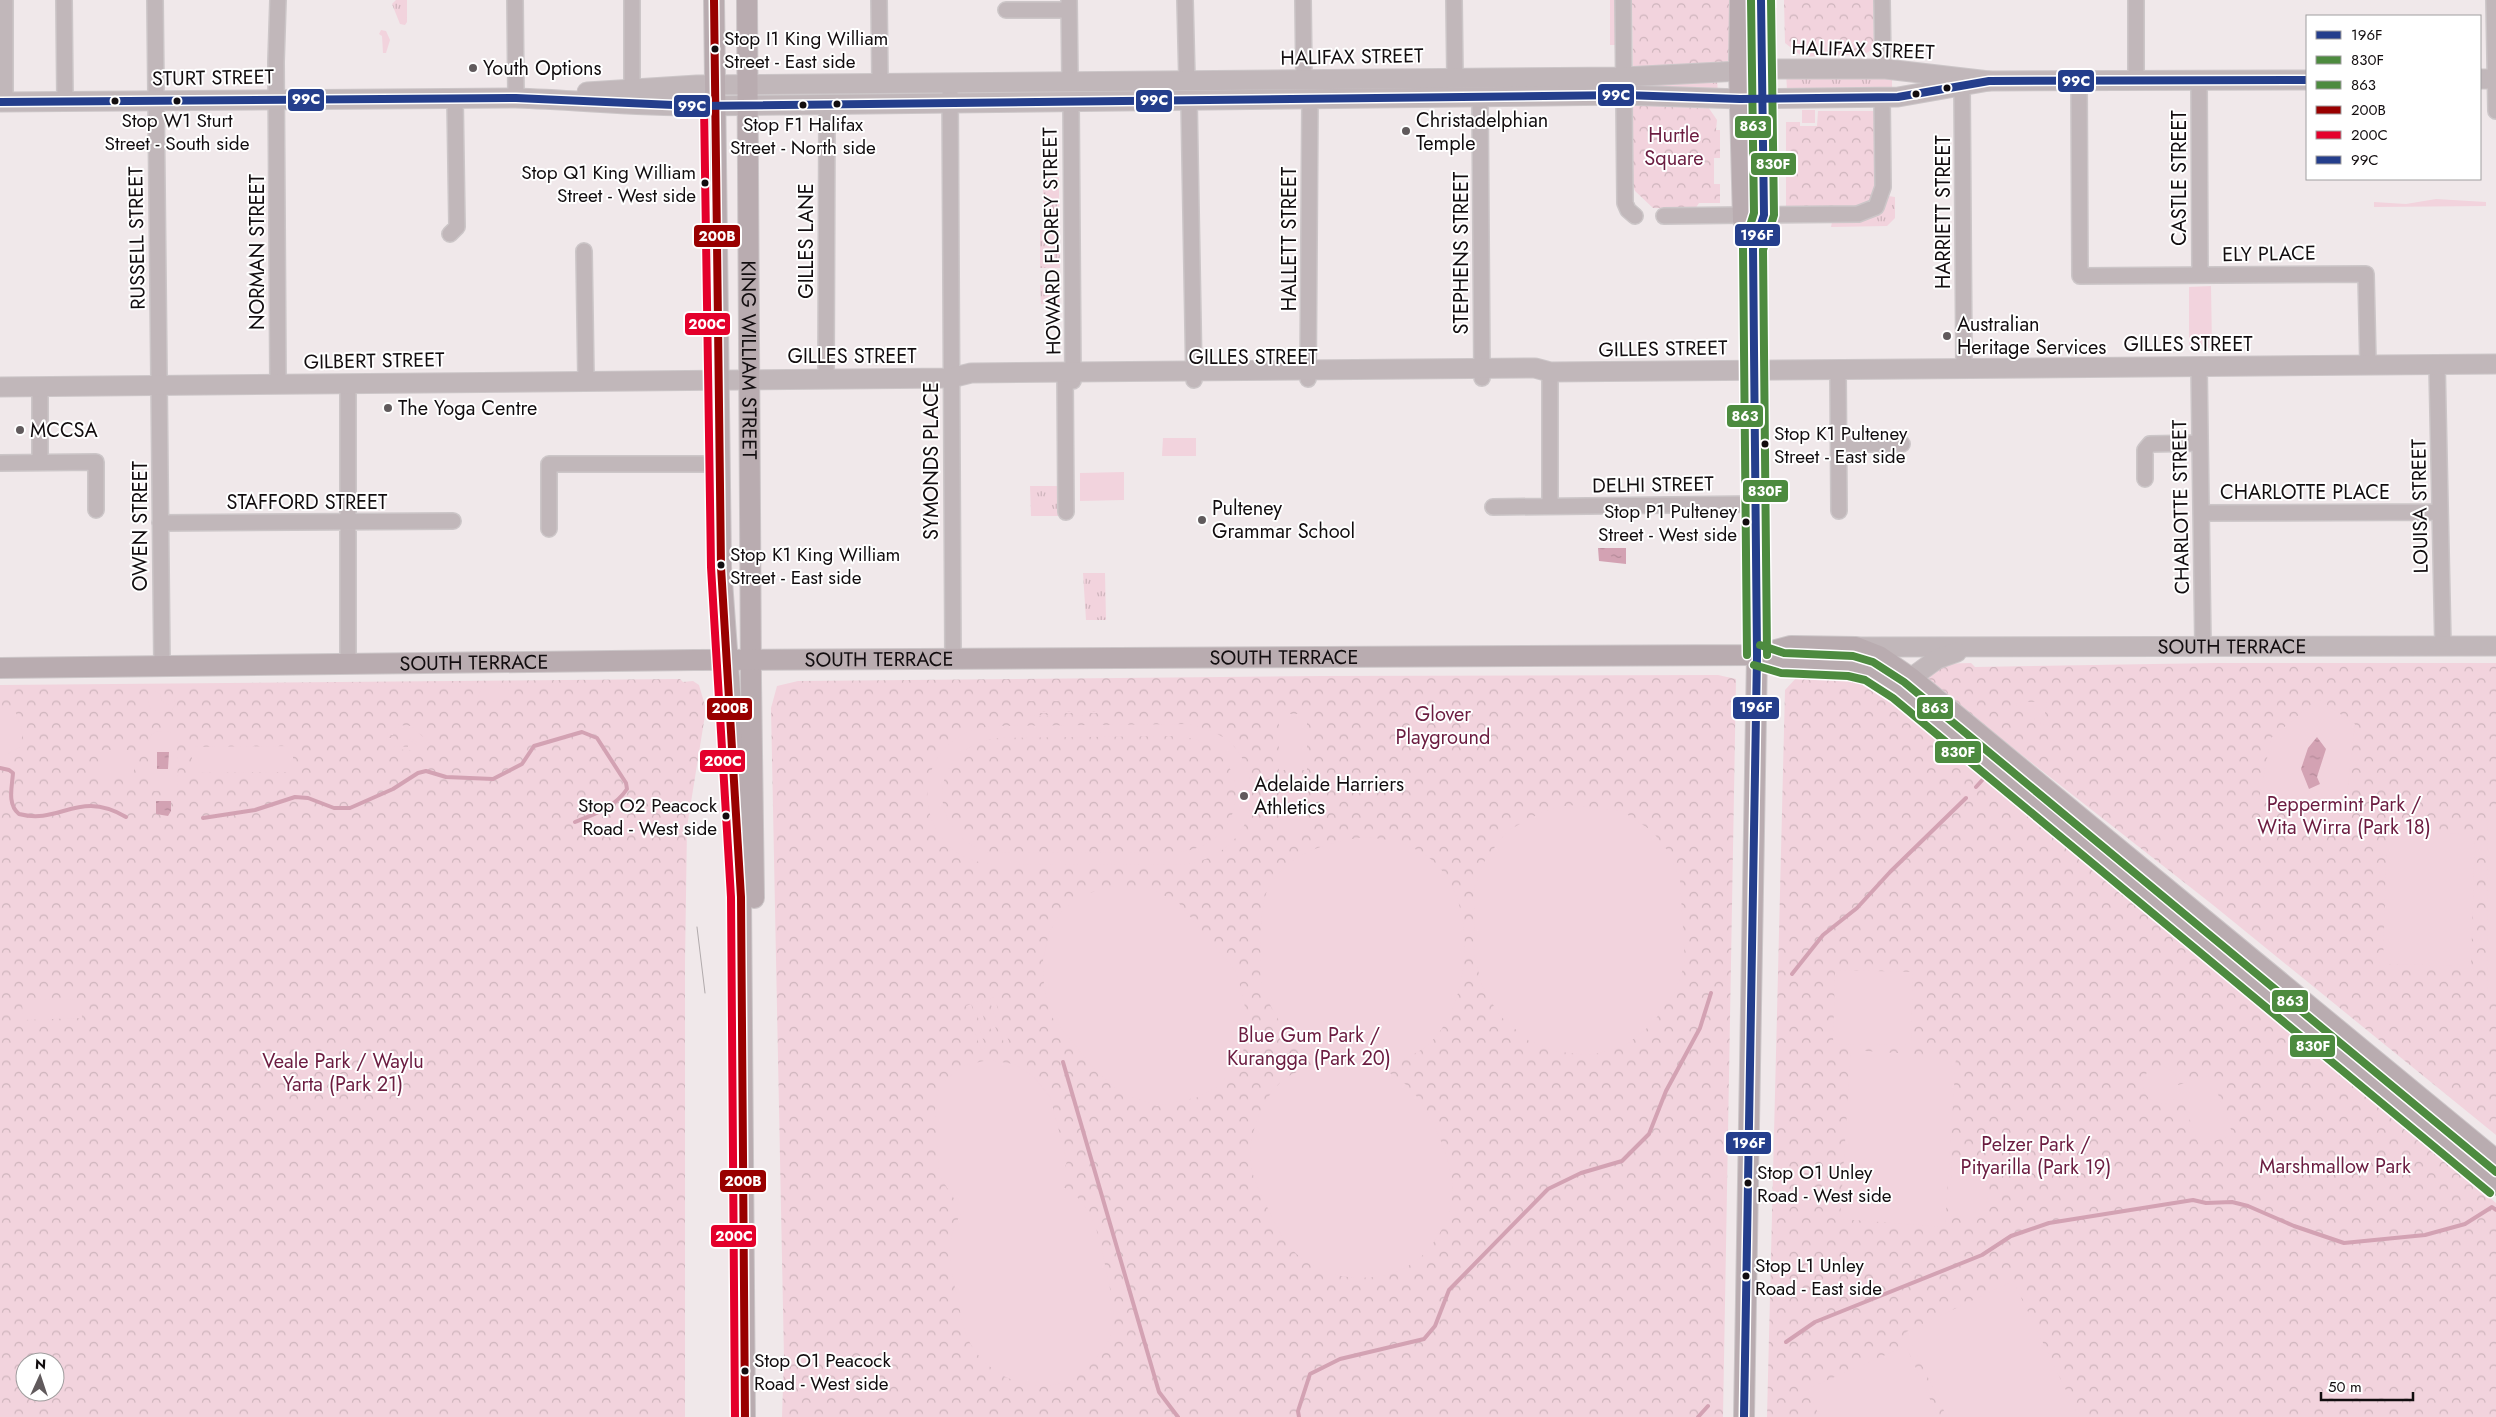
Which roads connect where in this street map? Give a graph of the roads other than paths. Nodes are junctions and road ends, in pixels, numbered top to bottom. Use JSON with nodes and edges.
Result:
{"nodes":[{"id":1,"x":5,"y":0,"type":"edge"},
{"id":2,"x":64,"y":0,"type":"edge"},
{"id":3,"x":155,"y":0,"type":"edge"},
{"id":4,"x":278,"y":0,"type":"edge"},
{"id":5,"x":515,"y":0,"type":"edge"},
{"id":6,"x":632,"y":0,"type":"edge"},
{"id":7,"x":714,"y":0,"type":"edge"},
{"id":8,"x":747,"y":0,"type":"edge"},
{"id":9,"x":879,"y":0,"type":"edge"},
{"id":10,"x":1185,"y":0,"type":"edge"},
{"id":11,"x":1303,"y":0,"type":"edge"},
{"id":12,"x":1454,"y":0,"type":"edge"},
{"id":13,"x":1623,"y":0,"type":"edge"},
{"id":14,"x":1740,"y":0,"type":"edge"},
{"id":15,"x":1761,"y":0,"type":"edge"},
{"id":16,"x":1882,"y":0,"type":"edge"},
{"id":17,"x":2136,"y":0,"type":"edge"},
{"id":18,"x":2494,"y":0,"type":"edge"},
{"id":19,"x":1069,"y":5,"type":"edge"},
{"id":20,"x":1006,"y":10,"type":"dead end"},
{"id":21,"x":1883,"y":69,"type":"junction"},
{"id":22,"x":1739,"y":70,"type":"junction"},
{"id":23,"x":1762,"y":70,"type":"junction"},
{"id":24,"x":1455,"y":79,"type":"junction"},
{"id":25,"x":2490,"y":79,"type":"edge"},
{"id":26,"x":1304,"y":80,"type":"junction"},
{"id":27,"x":2198,"y":80,"type":"junction"},
{"id":28,"x":2306,"y":80,"type":"edge"},
{"id":29,"x":1188,"y":81,"type":"junction"},
{"id":30,"x":1989,"y":81,"type":"junction"},
{"id":31,"x":2079,"y":81,"type":"junction"},
{"id":32,"x":2136,"y":81,"type":"junction"},
{"id":33,"x":1070,"y":82,"type":"junction"},
{"id":34,"x":950,"y":83,"type":"junction"},
{"id":35,"x":748,"y":84,"type":"junction"},
{"id":36,"x":880,"y":84,"type":"junction"},
{"id":37,"x":714,"y":85,"type":"junction"},
{"id":38,"x":1962,"y":85,"type":"junction"},
{"id":39,"x":1624,"y":86,"type":"junction"},
{"id":40,"x":632,"y":88,"type":"junction"},
{"id":41,"x":1480,"y":88,"type":"junction"},
{"id":42,"x":1882,"y":97,"type":"junction"},
{"id":43,"x":455,"y":98,"type":"junction"},
{"id":44,"x":516,"y":98,"type":"junction"},
{"id":45,"x":1310,"y":98,"type":"junction"},
{"id":46,"x":1762,"y":99,"type":"junction"},
{"id":47,"x":276,"y":100,"type":"junction"},
{"id":48,"x":1189,"y":100,"type":"junction"},
{"id":49,"x":1740,"y":100,"type":"junction"},
{"id":50,"x":155,"y":101,"type":"junction"},
{"id":51,"x":1070,"y":101,"type":"junction"},
{"id":52,"x":3,"y":102,"type":"edge"},
{"id":53,"x":65,"y":102,"type":"junction"},
{"id":54,"x":950,"y":102,"type":"junction"},
{"id":55,"x":827,"y":104,"type":"junction"},
{"id":56,"x":748,"y":105,"type":"junction"},
{"id":57,"x":714,"y":106,"type":"junction"},
{"id":58,"x":2496,"y":111,"type":"edge"},
{"id":59,"x":1742,"y":215,"type":"junction"},
{"id":60,"x":1764,"y":215,"type":"junction"},
{"id":61,"x":1635,"y":216,"type":"dead end"},
{"id":62,"x":1664,"y":216,"type":"dead end"},
{"id":63,"x":450,"y":234,"type":"dead end"},
{"id":64,"x":1753,"y":248,"type":"junction"},
{"id":65,"x":584,"y":251,"type":"dead end"},
{"id":66,"x":2200,"y":275,"type":"junction"},
{"id":67,"x":2437,"y":364,"type":"junction"},
{"id":68,"x":2496,"y":364,"type":"edge"},
{"id":69,"x":2368,"y":365,"type":"junction"},
{"id":70,"x":2199,"y":366,"type":"junction"},
{"id":71,"x":1964,"y":369,"type":"junction"},
{"id":72,"x":1756,"y":370,"type":"junction"},
{"id":73,"x":1838,"y":370,"type":"junction"},
{"id":74,"x":1550,"y":372,"type":"junction"},
{"id":75,"x":1482,"y":374,"type":"junction"},
{"id":76,"x":1308,"y":375,"type":"junction"},
{"id":77,"x":1194,"y":376,"type":"junction"},
{"id":78,"x":1069,"y":377,"type":"junction"},
{"id":79,"x":953,"y":378,"type":"junction"},
{"id":80,"x":748,"y":379,"type":"junction"},
{"id":81,"x":826,"y":379,"type":"junction"},
{"id":82,"x":719,"y":380,"type":"junction"},
{"id":83,"x":586,"y":381,"type":"junction"},
{"id":84,"x":348,"y":383,"type":"junction"},
{"id":85,"x":278,"y":384,"type":"junction"},
{"id":86,"x":159,"y":386,"type":"junction"},
{"id":87,"x":0,"y":387,"type":"edge"},
{"id":88,"x":40,"y":387,"type":"junction"},
{"id":89,"x":2200,"y":443,"type":"junction"},
{"id":90,"x":1839,"y":444,"type":"junction"},
{"id":91,"x":1902,"y":444,"type":"dead end"},
{"id":92,"x":0,"y":463,"type":"edge"},
{"id":93,"x":40,"y":463,"type":"junction"},
{"id":94,"x":719,"y":464,"type":"junction"},
{"id":95,"x":2145,"y":479,"type":"dead end"},
{"id":96,"x":1756,"y":504,"type":"junction"},
{"id":97,"x":1550,"y":506,"type":"junction"},
{"id":98,"x":1493,"y":507,"type":"dead end"},
{"id":99,"x":96,"y":510,"type":"dead end"},
{"id":100,"x":1839,"y":511,"type":"dead end"},
{"id":101,"x":1066,"y":512,"type":"dead end"},
{"id":102,"x":2201,"y":512,"type":"junction"},
{"id":103,"x":2440,"y":512,"type":"junction"},
{"id":104,"x":453,"y":521,"type":"dead end"},
{"id":105,"x":160,"y":522,"type":"junction"},
{"id":106,"x":348,"y":522,"type":"junction"},
{"id":107,"x":549,"y":529,"type":"dead end"},
{"id":108,"x":2496,"y":646,"type":"edge"},
{"id":109,"x":1856,"y":647,"type":"junction"},
{"id":110,"x":2443,"y":647,"type":"junction"},
{"id":111,"x":1968,"y":648,"type":"junction"},
{"id":112,"x":2203,"y":648,"type":"junction"},
{"id":113,"x":1757,"y":655,"type":"junction"},
{"id":114,"x":953,"y":659,"type":"junction"},
{"id":115,"x":728,"y":660,"type":"junction"},
{"id":116,"x":751,"y":660,"type":"junction"},
{"id":117,"x":348,"y":664,"type":"junction"},
{"id":118,"x":162,"y":666,"type":"junction"},
{"id":119,"x":0,"y":668,"type":"edge"},
{"id":120,"x":1905,"y":684,"type":"junction"},
{"id":121,"x":749,"y":1048,"type":"junction"},
{"id":122,"x":2454,"y":1138,"type":"junction"},
{"id":123,"x":2496,"y":1160,"type":"edge"},
{"id":124,"x":2496,"y":1185,"type":"edge"},
{"id":125,"x":746,"y":1417,"type":"edge"},
{"id":126,"x":759,"y":1417,"type":"edge"},
{"id":127,"x":1744,"y":1417,"type":"edge"}],
"edges":[{"from":1,"to":52,"type":"street"},
{"from":2,"to":53,"type":"street"},
{"from":3,"to":50,"type":"street","name":"RUSSELL STREET"},
{"from":4,"to":47,"type":"street","name":"NORMAN STREET"},
{"from":5,"to":44,"type":"street"},
{"from":6,"to":40,"type":"street"},
{"from":7,"to":37,"type":"main road","name":"KING WILLIAM STREET"},
{"from":8,"to":35,"type":"main road","name":"KING WILLIAM STREET"},
{"from":9,"to":36,"type":"street"},
{"from":10,"to":29,"type":"street"},
{"from":11,"to":26,"type":"street"},
{"from":12,"to":24,"type":"street"},
{"from":13,"to":39,"type":"street"},
{"from":14,"to":22,"type":"main road"},
{"from":15,"to":23,"type":"main road"},
{"from":16,"to":21,"type":"street"},
{"from":17,"to":32,"type":"street"},
{"from":18,"to":25,"type":"street"},
{"from":19,"to":20,"type":"street"},
{"from":19,"to":33,"type":"street"},
{"from":21,"to":23,"type":"street","name":"HALIFAX STREET"},
{"from":21,"to":30,"type":"street","name":"HALIFAX STREET"},
{"from":22,"to":23,"type":"street","name":"HALIFAX STREET"},
{"from":22,"to":39,"type":"street","name":"HALIFAX STREET"},
{"from":22,"to":49,"type":"main road"},
{"from":23,"to":46,"type":"main road"},
{"from":24,"to":26,"type":"street","name":"HALIFAX STREET"},
{"from":24,"to":41,"type":"street","name":"HALIFAX STREET"},
{"from":25,"to":58,"type":"street"},
{"from":26,"to":29,"type":"street","name":"HALIFAX STREET"},
{"from":27,"to":28,"type":"street","name":"HALIFAX STREET"},
{"from":27,"to":32,"type":"street","name":"HALIFAX STREET"},
{"from":27,"to":66,"type":"street","name":"CASTLE STREET"},
{"from":29,"to":33,"type":"street","name":"HALIFAX STREET"},
{"from":29,"to":48,"type":"street"},
{"from":30,"to":31,"type":"street","name":"HALIFAX STREET"},
{"from":30,"to":38,"type":"street","name":"HALIFAX STREET"},
{"from":31,"to":32,"type":"street","name":"HALIFAX STREET"},
{"from":31,"to":66,"type":"street","name":"ELY PLACE"},
{"from":33,"to":34,"type":"street","name":"HALIFAX STREET"},
{"from":34,"to":36,"type":"street","name":"HALIFAX STREET"},
{"from":34,"to":54,"type":"street","name":"SYMONDS PLACE"},
{"from":35,"to":36,"type":"street","name":"HALIFAX STREET"},
{"from":35,"to":37,"type":"street","name":"HALIFAX STREET"},
{"from":35,"to":56,"type":"main road","name":"KING WILLIAM STREET"},
{"from":37,"to":40,"type":"street","name":"STURT STREET"},
{"from":37,"to":57,"type":"main road","name":"KING WILLIAM STREET"},
{"from":38,"to":42,"type":"street","name":"HALIFAX STREET"},
{"from":38,"to":71,"type":"street","name":"HARRIETT STREET"},
{"from":39,"to":41,"type":"street","name":"HALIFAX STREET"},
{"from":39,"to":49,"type":"street","name":"HALIFAX STREET"},
{"from":39,"to":61,"type":"street"},
{"from":40,"to":44,"type":"street","name":"STURT STREET"},
{"from":41,"to":45,"type":"street","name":"HALIFAX STREET"},
{"from":41,"to":75,"type":"street","name":"STEPHENS STREET"},
{"from":42,"to":46,"type":"street","name":"HALIFAX STREET"},
{"from":42,"to":60,"type":"street"},
{"from":43,"to":44,"type":"street","name":"STURT STREET"},
{"from":43,"to":47,"type":"street","name":"STURT STREET"},
{"from":43,"to":63,"type":"street"},
{"from":44,"to":57,"type":"street","name":"STURT STREET"},
{"from":45,"to":48,"type":"street","name":"HALIFAX STREET"},
{"from":45,"to":76,"type":"street","name":"HALLETT STREET"},
{"from":46,"to":49,"type":"street","name":"HALIFAX STREET"},
{"from":46,"to":60,"type":"main road"},
{"from":47,"to":50,"type":"street","name":"STURT STREET"},
{"from":47,"to":85,"type":"street","name":"NORMAN STREET"},
{"from":48,"to":51,"type":"street","name":"HALIFAX STREET"},
{"from":48,"to":77,"type":"street"},
{"from":49,"to":59,"type":"main road"},
{"from":50,"to":53,"type":"street","name":"STURT STREET"},
{"from":50,"to":86,"type":"street","name":"RUSSELL STREET"},
{"from":51,"to":54,"type":"street","name":"HALIFAX STREET"},
{"from":51,"to":78,"type":"street","name":"HOWARD FLOREY STREET"},
{"from":52,"to":53,"type":"street","name":"STURT STREET"},
{"from":54,"to":55,"type":"street","name":"HALIFAX STREET"},
{"from":54,"to":79,"type":"street","name":"SYMONDS PLACE"},
{"from":55,"to":56,"type":"street","name":"HALIFAX STREET"},
{"from":55,"to":81,"type":"street","name":"GILLES LANE"},
{"from":56,"to":57,"type":"street","name":"STURT STREET"},
{"from":56,"to":80,"type":"main road","name":"KING WILLIAM STREET"},
{"from":57,"to":82,"type":"main road","name":"KING WILLIAM STREET"},
{"from":59,"to":62,"type":"street"},
{"from":59,"to":64,"type":"main road"},
{"from":60,"to":64,"type":"main road"},
{"from":64,"to":72,"type":"main road"},
{"from":65,"to":83,"type":"street"},
{"from":66,"to":69,"type":"street","name":"ELY PLACE"},
{"from":67,"to":68,"type":"street","name":"GILLES STREET"},
{"from":67,"to":69,"type":"street","name":"GILLES STREET"},
{"from":67,"to":103,"type":"street","name":"LOUISA STREET"},
{"from":69,"to":70,"type":"street","name":"GILLES STREET"},
{"from":70,"to":71,"type":"street","name":"GILLES STREET"},
{"from":70,"to":89,"type":"street","name":"CHARLOTTE STREET"},
{"from":71,"to":73,"type":"street","name":"GILLES STREET"},
{"from":72,"to":73,"type":"street","name":"GILLES STREET"},
{"from":72,"to":74,"type":"street","name":"GILLES STREET"},
{"from":72,"to":96,"type":"main road"},
{"from":73,"to":90,"type":"street"},
{"from":74,"to":75,"type":"street","name":"GILLES STREET"},
{"from":74,"to":97,"type":"street"},
{"from":75,"to":76,"type":"street","name":"GILLES STREET"},
{"from":76,"to":77,"type":"street","name":"GILLES STREET"},
{"from":77,"to":78,"type":"street","name":"GILLES STREET"},
{"from":78,"to":79,"type":"street","name":"GILLES STREET"},
{"from":78,"to":101,"type":"street","name":"HOWARD FLOREY STREET"},
{"from":79,"to":81,"type":"street","name":"GILLES STREET"},
{"from":79,"to":114,"type":"street","name":"SYMONDS PLACE"},
{"from":80,"to":81,"type":"street","name":"GILLES STREET"},
{"from":80,"to":82,"type":"street","name":"GILBERT STREET"},
{"from":80,"to":116,"type":"main road","name":"KING WILLIAM STREET"},
{"from":82,"to":83,"type":"street","name":"GILBERT STREET"},
{"from":82,"to":94,"type":"main road","name":"KING WILLIAM STREET"},
{"from":83,"to":84,"type":"street","name":"GILBERT STREET"},
{"from":84,"to":85,"type":"street","name":"GILBERT STREET"},
{"from":84,"to":106,"type":"street"},
{"from":85,"to":86,"type":"street","name":"GILBERT STREET"},
{"from":86,"to":88,"type":"street","name":"GILBERT STREET"},
{"from":86,"to":105,"type":"street","name":"OWEN STREET"},
{"from":87,"to":88,"type":"street","name":"GILBERT STREET"},
{"from":88,"to":93,"type":"street"},
{"from":89,"to":95,"type":"street"},
{"from":89,"to":102,"type":"street","name":"CHARLOTTE STREET"},
{"from":90,"to":91,"type":"street"},
{"from":90,"to":100,"type":"street"},
{"from":92,"to":93,"type":"street"},
{"from":93,"to":99,"type":"street"},
{"from":94,"to":107,"type":"street"},
{"from":94,"to":115,"type":"main road","name":"KING WILLIAM STREET"},
{"from":96,"to":97,"type":"street","name":"DELHI STREET"},
{"from":96,"to":113,"type":"main road"},
{"from":97,"to":98,"type":"street","name":"DELHI STREET"},
{"from":102,"to":103,"type":"street","name":"CHARLOTTE PLACE"},
{"from":102,"to":112,"type":"street","name":"CHARLOTTE STREET"},
{"from":103,"to":110,"type":"street","name":"LOUISA STREET"},
{"from":104,"to":106,"type":"street","name":"STAFFORD STREET"},
{"from":105,"to":106,"type":"street","name":"STAFFORD STREET"},
{"from":105,"to":118,"type":"street","name":"OWEN STREET"},
{"from":106,"to":117,"type":"street"},
{"from":108,"to":110,"type":"street","name":"SOUTH TERRACE"},
{"from":109,"to":111,"type":"street","name":"SOUTH TERRACE"},
{"from":109,"to":113,"type":"main road","name":"SOUTH TERRACE"},
{"from":109,"to":120,"type":"main road"},
{"from":110,"to":112,"type":"street","name":"SOUTH TERRACE"},
{"from":111,"to":112,"type":"street","name":"SOUTH TERRACE"},
{"from":111,"to":120,"type":"street","name":"SOUTH TERRACE"},
{"from":113,"to":114,"type":"main road","name":"SOUTH TERRACE"},
{"from":113,"to":120,"type":"main road","name":"SOUTH TERRACE"},
{"from":113,"to":127,"type":"main road"},
{"from":114,"to":116,"type":"main road","name":"SOUTH TERRACE"},
{"from":115,"to":116,"type":"main road","name":"SOUTH TERRACE"},
{"from":115,"to":117,"type":"main road","name":"SOUTH TERRACE"},
{"from":115,"to":121,"type":"main road","name":"KING WILLIAM STREET"},
{"from":116,"to":121,"type":"main road","name":"KING WILLIAM STREET"},
{"from":117,"to":118,"type":"main road","name":"SOUTH TERRACE"},
{"from":118,"to":119,"type":"main road","name":"SOUTH TERRACE"},
{"from":120,"to":122,"type":"main road"},
{"from":121,"to":125,"type":"main road"},
{"from":121,"to":126,"type":"main road"},
{"from":122,"to":123,"type":"main road"},
{"from":122,"to":124,"type":"main road"}]}
